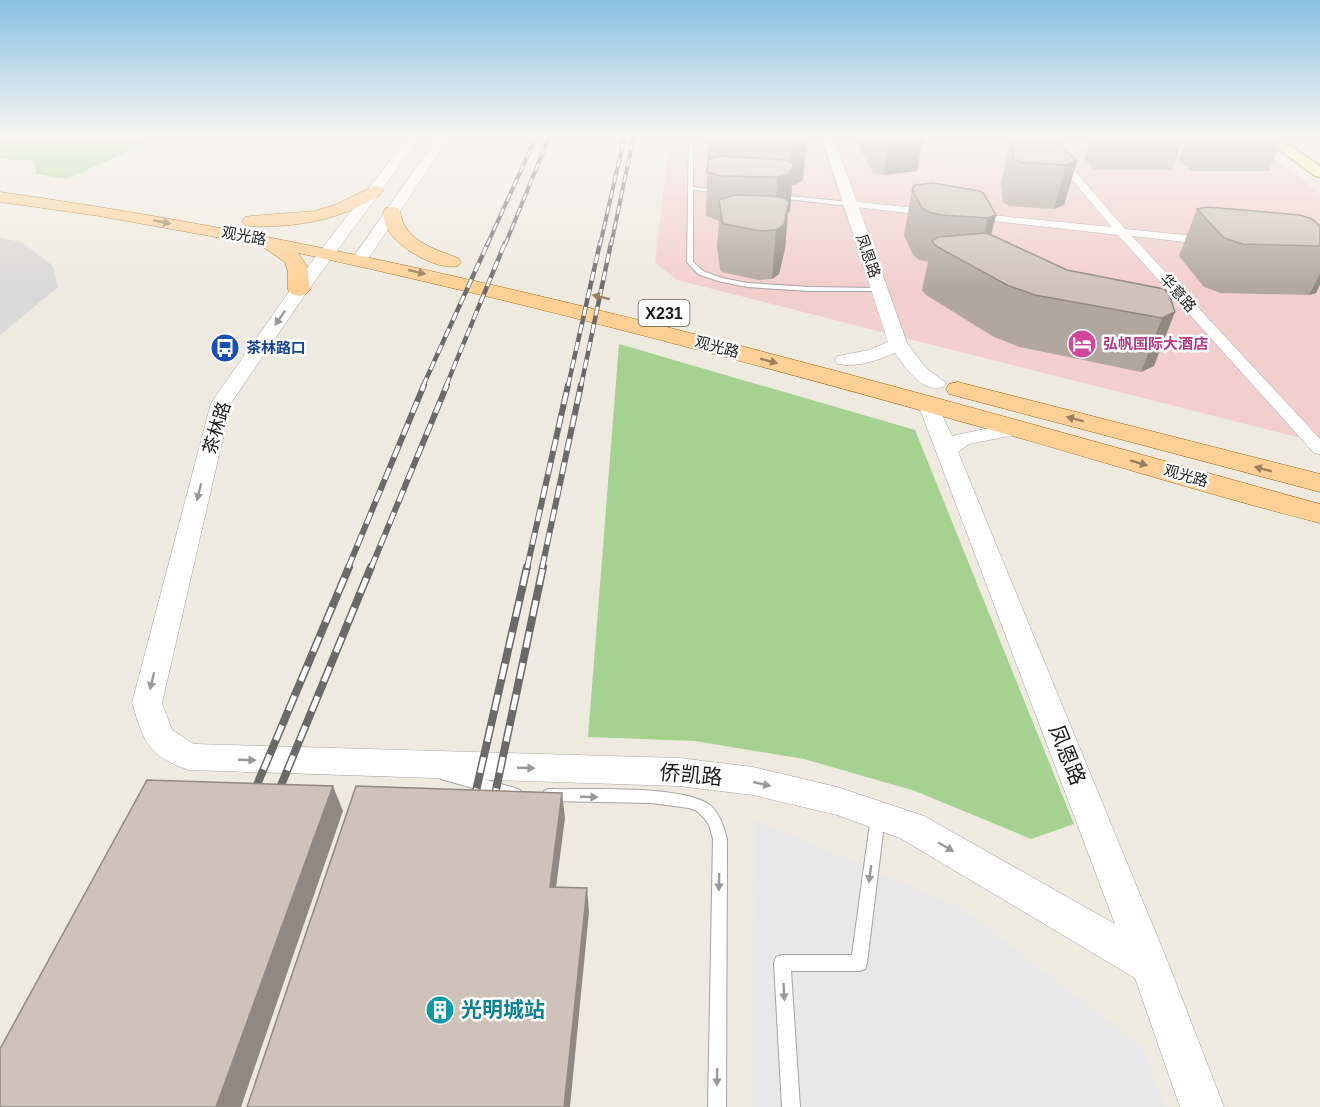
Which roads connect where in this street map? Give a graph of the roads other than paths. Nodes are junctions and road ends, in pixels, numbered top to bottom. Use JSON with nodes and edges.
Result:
{"nodes":[{"id":1,"x":21,"y":187,"type":"edge"},
{"id":2,"x":377,"y":187,"type":"edge"},
{"id":3,"x":409,"y":187,"type":"edge"},
{"id":4,"x":844,"y":187,"type":"edge"},
{"id":5,"x":1083,"y":187,"type":"edge"},
{"id":6,"x":690,"y":188,"type":"joint"},
{"id":7,"x":374,"y":191,"type":"junction"},
{"id":8,"x":724,"y":192,"type":"edge"},
{"id":9,"x":770,"y":196,"type":"edge"},
{"id":10,"x":0,"y":197,"type":"edge"},
{"id":11,"x":850,"y":204,"type":"junction"},
{"id":12,"x":392,"y":212,"type":"junction"},
{"id":13,"x":254,"y":229,"type":"junction"},
{"id":14,"x":1122,"y":232,"type":"junction"},
{"id":15,"x":1227,"y":243,"type":"edge"},
{"id":16,"x":333,"y":244,"type":"junction"},
{"id":17,"x":365,"y":251,"type":"junction"},
{"id":18,"x":451,"y":262,"type":"junction"},
{"id":19,"x":299,"y":290,"type":"junction"},
{"id":20,"x":880,"y":290,"type":"junction"},
{"id":21,"x":898,"y":344,"type":"junction"},
{"id":22,"x":845,"y":360,"type":"junction"},
{"id":23,"x":932,"y":394,"type":"junction"},
{"id":24,"x":1016,"y":428,"type":"junction"},
{"id":25,"x":1320,"y":449,"type":"edge"},
{"id":26,"x":946,"y":450,"type":"junction"},
{"id":27,"x":1320,"y":483,"type":"edge"},
{"id":28,"x":1320,"y":514,"type":"edge"},
{"id":29,"x":189,"y":758,"type":"joint"},
{"id":30,"x":408,"y":765,"type":"junction"},
{"id":31,"x":878,"y":816,"type":"junction"},
{"id":32,"x":1150,"y":965,"type":"junction"},
{"id":33,"x":717,"y":1107,"type":"edge"},
{"id":34,"x":791,"y":1107,"type":"edge"},
{"id":35,"x":1202,"y":1107,"type":"edge"}],
"edges":[{"from":1,"to":13,"type":"main road","name":"观光路","number":"X231"},
{"from":2,"to":7,"type":"street","name":"茶林路"},
{"from":3,"to":12,"type":"street"},
{"from":4,"to":11,"type":"street","name":"凤恩路"},
{"from":5,"to":14,"type":"street","name":"华意路"},
{"from":6,"to":8,"type":"lane"},
{"from":6,"to":20,"type":"lane"},
{"from":7,"to":13,"type":"main road"},
{"from":7,"to":16,"type":"street","name":"茶林路"},
{"from":9,"to":11,"type":"lane"},
{"from":10,"to":13,"type":"main road","name":"观光路","number":"X231","one_way":true},
{"from":11,"to":14,"type":"street"},
{"from":11,"to":20,"type":"street","name":"凤恩路"},
{"from":12,"to":17,"type":"street"},
{"from":12,"to":18,"type":"main road"},
{"from":13,"to":16,"type":"main road","name":"观光路","number":"X231"},
{"from":13,"to":19,"type":"main road"},
{"from":14,"to":15,"type":"street"},
{"from":14,"to":25,"type":"street","name":"华意路"},
{"from":16,"to":17,"type":"main road","name":"观光路","number":"X231"},
{"from":16,"to":19,"type":"street","name":"茶林路"},
{"from":17,"to":18,"type":"main road","name":"观光路","number":"X231"},
{"from":17,"to":23,"type":"main road","name":"观光路","number":"X231","one_way":true},
{"from":22,"to":18,"type":"main road","name":"观光路","number":"X231","one_way":true},
{"from":19,"to":29,"type":"street","name":"茶林路","one_way":true},
{"from":20,"to":21,"type":"street","name":"凤恩路"},
{"from":21,"to":22,"type":"street"},
{"from":21,"to":23,"type":"street","name":"凤恩路"},
{"from":22,"to":23,"type":"main road","name":"观光路","number":"X231"},
{"from":23,"to":24,"type":"main road","name":"观光路","number":"X231"},
{"from":23,"to":26,"type":"street","name":"凤恩路"},
{"from":27,"to":23,"type":"main road","name":"观光路","number":"X231","one_way":true},
{"from":24,"to":26,"type":"street"},
{"from":24,"to":28,"type":"main road","name":"观光路","number":"X231","one_way":true},
{"from":26,"to":32,"type":"street","name":"凤恩路"},
{"from":29,"to":30,"type":"street","name":"侨凯路","one_way":true},
{"from":30,"to":31,"type":"street","name":"侨凯路","one_way":true},
{"from":30,"to":33,"type":"lane","one_way":true},
{"from":31,"to":32,"type":"street","name":"侨凯路","one_way":true},
{"from":31,"to":34,"type":"lane","one_way":true},
{"from":32,"to":35,"type":"street","name":"凤恩路"}]}
